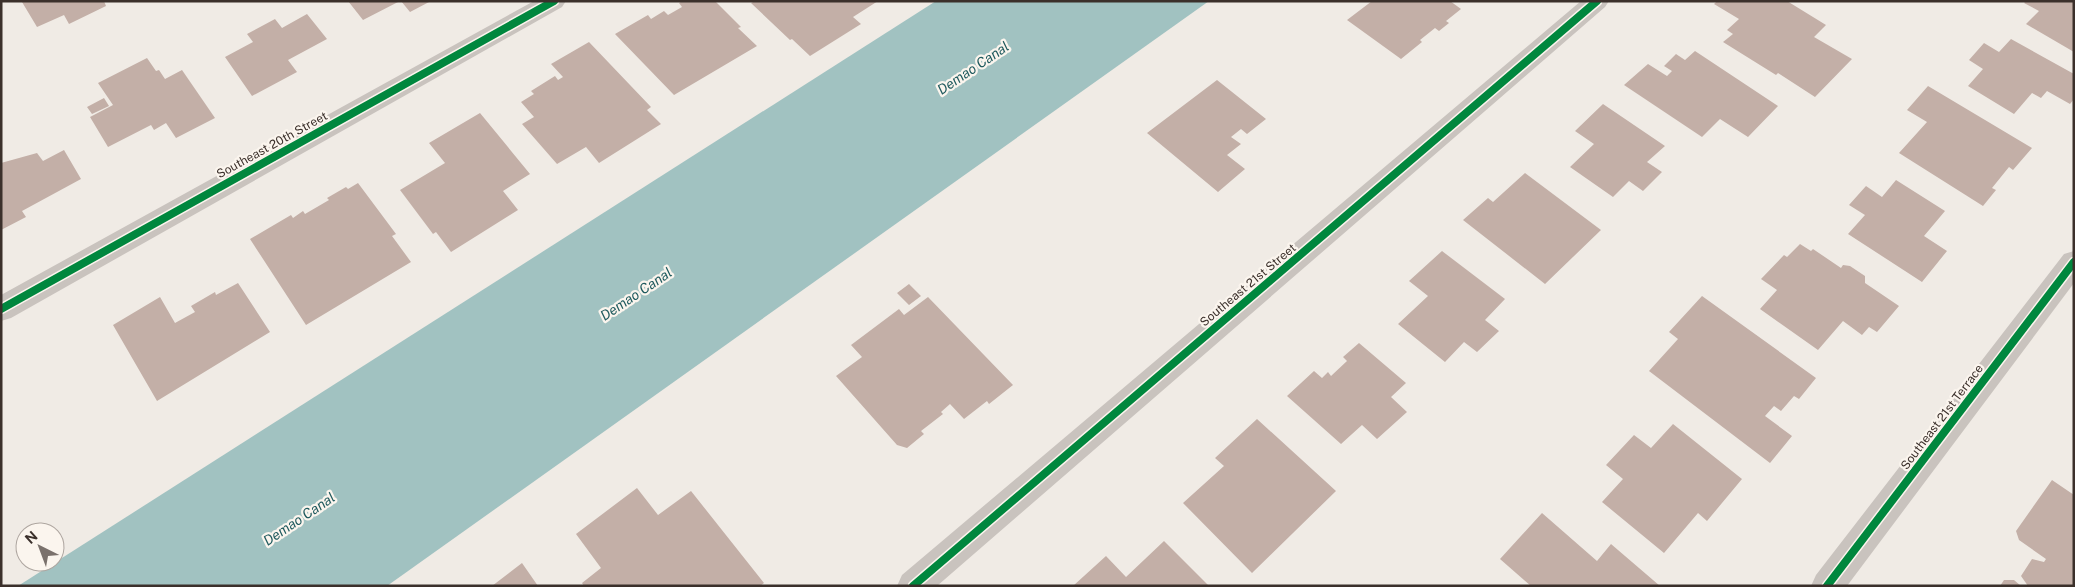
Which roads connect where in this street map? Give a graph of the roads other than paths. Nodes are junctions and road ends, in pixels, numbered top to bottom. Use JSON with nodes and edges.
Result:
{"nodes":[{"id":1,"x":554,"y":1,"type":"edge"},
{"id":2,"x":1597,"y":1,"type":"edge"},
{"id":3,"x":2074,"y":262,"type":"edge"},
{"id":4,"x":1,"y":309,"type":"edge"},
{"id":5,"x":913,"y":586,"type":"edge"},
{"id":6,"x":1827,"y":586,"type":"edge"}],
"edges":[{"from":1,"to":4,"type":"street","name":"Southeast 20th Street"},
{"from":2,"to":5,"type":"street","name":"Southeast 21st Street"},
{"from":3,"to":6,"type":"street","name":"Southeast 21st Terrace"}]}
